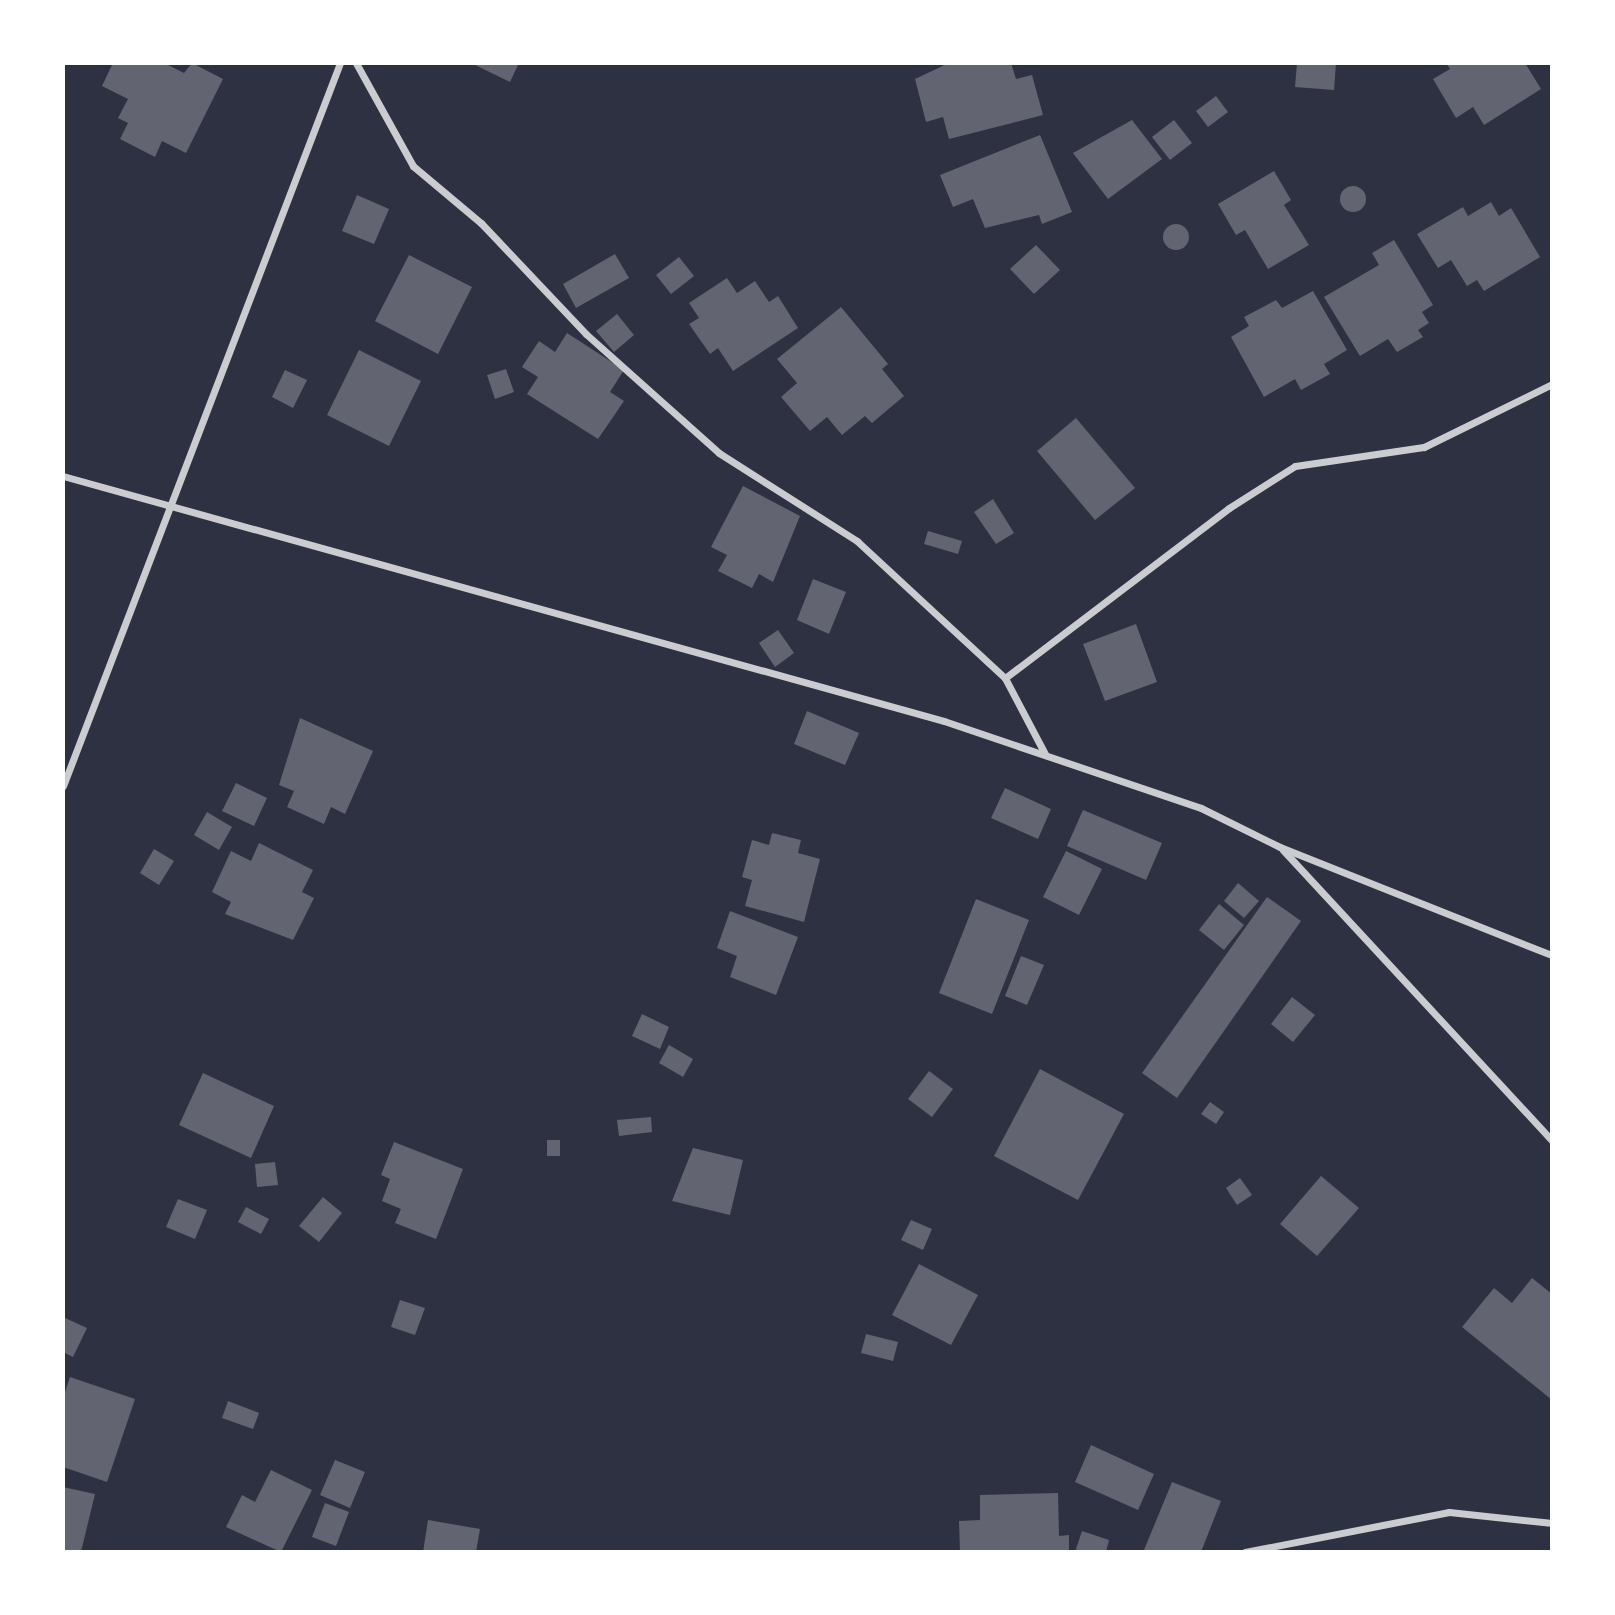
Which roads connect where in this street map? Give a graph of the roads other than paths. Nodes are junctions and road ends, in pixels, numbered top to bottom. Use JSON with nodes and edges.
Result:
{"nodes":[{"id":1,"x":340,"y":63,"type":"edge"},
{"id":2,"x":356,"y":63,"type":"edge"},
{"id":3,"x":1552,"y":384,"type":"edge"},
{"id":4,"x":63,"y":476,"type":"edge"},
{"id":5,"x":172,"y":510,"type":"junction"},
{"id":6,"x":1005,"y":678,"type":"junction"},
{"id":7,"x":1045,"y":755,"type":"junction"},
{"id":8,"x":63,"y":786,"type":"edge"},
{"id":9,"x":1280,"y":847,"type":"junction"},
{"id":10,"x":1552,"y":955,"type":"edge"},
{"id":11,"x":1552,"y":1141,"type":"edge"},
{"id":12,"x":1552,"y":1523,"type":"edge"},
{"id":13,"x":1245,"y":1552,"type":"edge"}],
"edges":[{"from":1,"to":5,"type":"street"},
{"from":2,"to":6,"type":"street"},
{"from":3,"to":6,"type":"street"},
{"from":4,"to":5,"type":"street"},
{"from":5,"to":7,"type":"street"},
{"from":5,"to":8,"type":"street"},
{"from":6,"to":7,"type":"street"},
{"from":7,"to":9,"type":"street"},
{"from":9,"to":10,"type":"street"},
{"from":9,"to":11,"type":"street"},
{"from":12,"to":13,"type":"street"}]}
